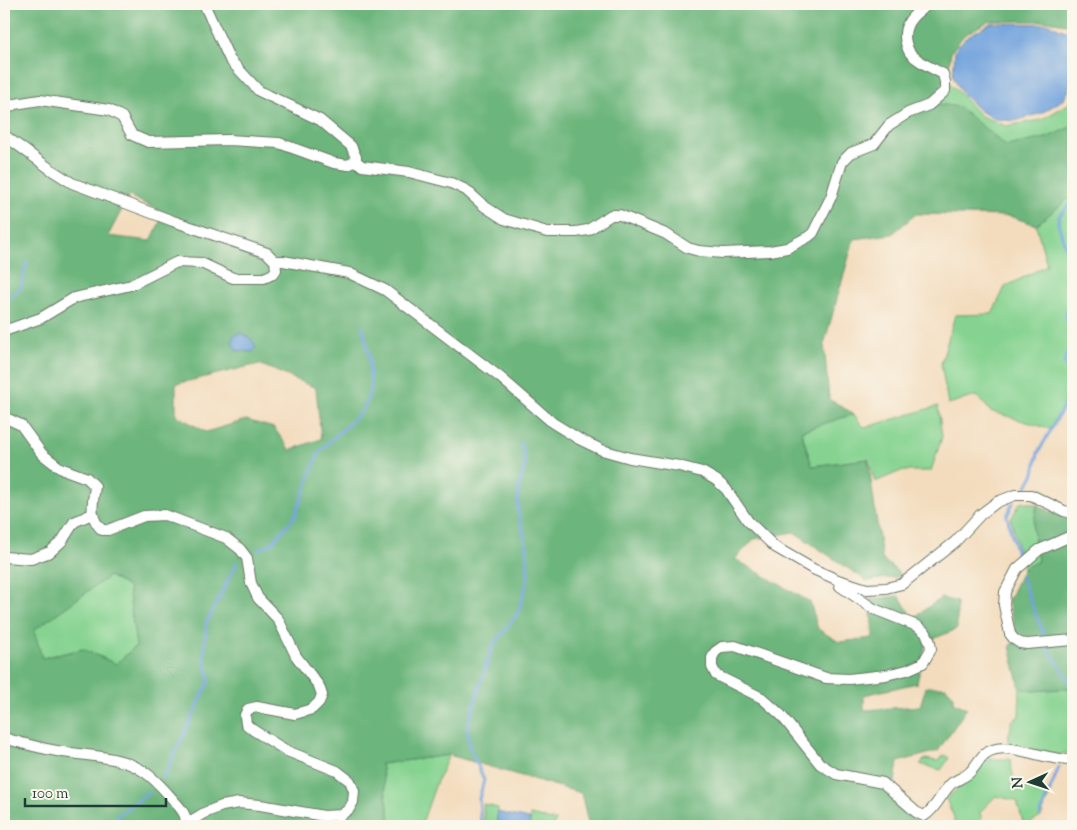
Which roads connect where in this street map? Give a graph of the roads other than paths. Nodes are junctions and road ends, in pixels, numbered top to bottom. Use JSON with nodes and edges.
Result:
{"nodes":[{"id":1,"x":204,"y":4,"type":"edge"},
{"id":2,"x":930,"y":4,"type":"edge"},
{"id":3,"x":4,"y":110,"type":"edge"},
{"id":4,"x":4,"y":135,"type":"edge"},
{"id":5,"x":356,"y":161,"type":"junction"},
{"id":6,"x":275,"y":261,"type":"junction"},
{"id":7,"x":4,"y":330,"type":"edge"},
{"id":8,"x":4,"y":417,"type":"edge"},
{"id":9,"x":1073,"y":513,"type":"edge"},
{"id":10,"x":92,"y":514,"type":"junction"},
{"id":11,"x":1073,"y":535,"type":"edge"},
{"id":12,"x":4,"y":557,"type":"edge"},
{"id":13,"x":838,"y":580,"type":"junction"},
{"id":14,"x":1073,"y":640,"type":"edge"},
{"id":15,"x":4,"y":738,"type":"edge"},
{"id":16,"x":1073,"y":760,"type":"edge"},
{"id":17,"x":185,"y":825,"type":"edge"}],
"edges":[{"from":1,"to":5,"type":"street"},
{"from":2,"to":5,"type":"street"},
{"from":3,"to":5,"type":"street"},
{"from":4,"to":6,"type":"street"},
{"from":6,"to":7,"type":"street"},
{"from":6,"to":13,"type":"street"},
{"from":8,"to":10,"type":"street"},
{"from":9,"to":13,"type":"street"},
{"from":10,"to":12,"type":"street"},
{"from":10,"to":17,"type":"street"},
{"from":11,"to":14,"type":"street"},
{"from":13,"to":16,"type":"street"},
{"from":15,"to":17,"type":"street"}]}
